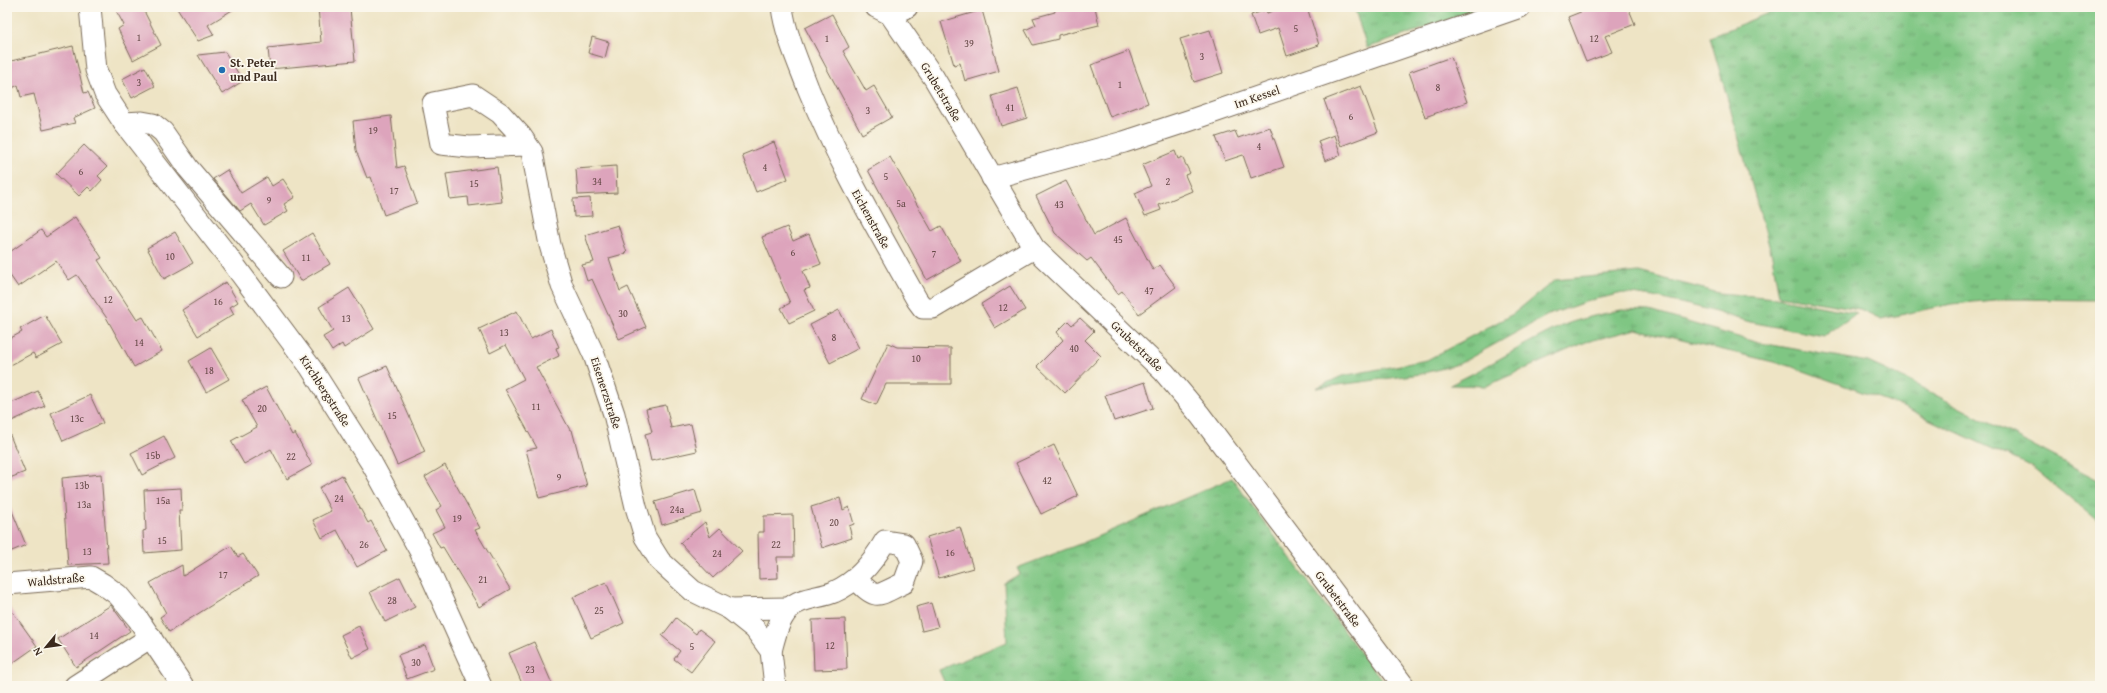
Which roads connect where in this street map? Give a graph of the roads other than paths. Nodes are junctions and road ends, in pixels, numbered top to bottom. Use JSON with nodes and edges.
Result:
{"nodes":[{"id":1,"x":90,"y":7,"type":"edge"},
{"id":2,"x":782,"y":7,"type":"edge"},
{"id":3,"x":1520,"y":7,"type":"edge"},
{"id":4,"x":891,"y":9,"type":"edge"},
{"id":5,"x":124,"y":123,"type":"junction"},
{"id":6,"x":527,"y":145,"type":"dead end"},
{"id":7,"x":992,"y":178,"type":"junction"},
{"id":8,"x":1034,"y":248,"type":"junction"},
{"id":9,"x":281,"y":277,"type":"dead end"},
{"id":10,"x":856,"y":579,"type":"dead end"},
{"id":11,"x":7,"y":584,"type":"edge"},
{"id":12,"x":730,"y":608,"type":"junction"},
{"id":13,"x":789,"y":608,"type":"junction"},
{"id":14,"x":151,"y":637,"type":"junction"},
{"id":15,"x":770,"y":651,"type":"junction"},
{"id":16,"x":75,"y":686,"type":"edge"},
{"id":17,"x":183,"y":686,"type":"edge"},
{"id":18,"x":481,"y":686,"type":"edge"},
{"id":19,"x":774,"y":686,"type":"edge"},
{"id":20,"x":1404,"y":686,"type":"edge"}],
"edges":[{"from":1,"to":5,"type":"street","name":"Kirchbergstraße"},
{"from":2,"to":8,"type":"street","name":"Eichenstraße"},
{"from":3,"to":7,"type":"street","name":"Im Kessel"},
{"from":4,"to":7,"type":"street","name":"Grubetstraße"},
{"from":5,"to":9,"type":"street"},
{"from":5,"to":18,"type":"street","name":"Kirchbergstraße"},
{"from":6,"to":12,"type":"street","name":"Eisenerzstraße"},
{"from":7,"to":8,"type":"street","name":"Grubetstraße"},
{"from":8,"to":20,"type":"street","name":"Grubetstraße"},
{"from":10,"to":13,"type":"street","name":"Eisenerzstraße"},
{"from":11,"to":14,"type":"street","name":"Waldstraße"},
{"from":12,"to":13,"type":"street","name":"Eisenerzstraße"},
{"from":12,"to":15,"type":"street","name":"Eisenerzstraße"},
{"from":13,"to":15,"type":"street","name":"Eisenerzstraße"},
{"from":14,"to":16,"type":"street"},
{"from":14,"to":17,"type":"street","name":"Waldstraße"},
{"from":15,"to":19,"type":"street","name":"Eisenerzstraße"}]}
